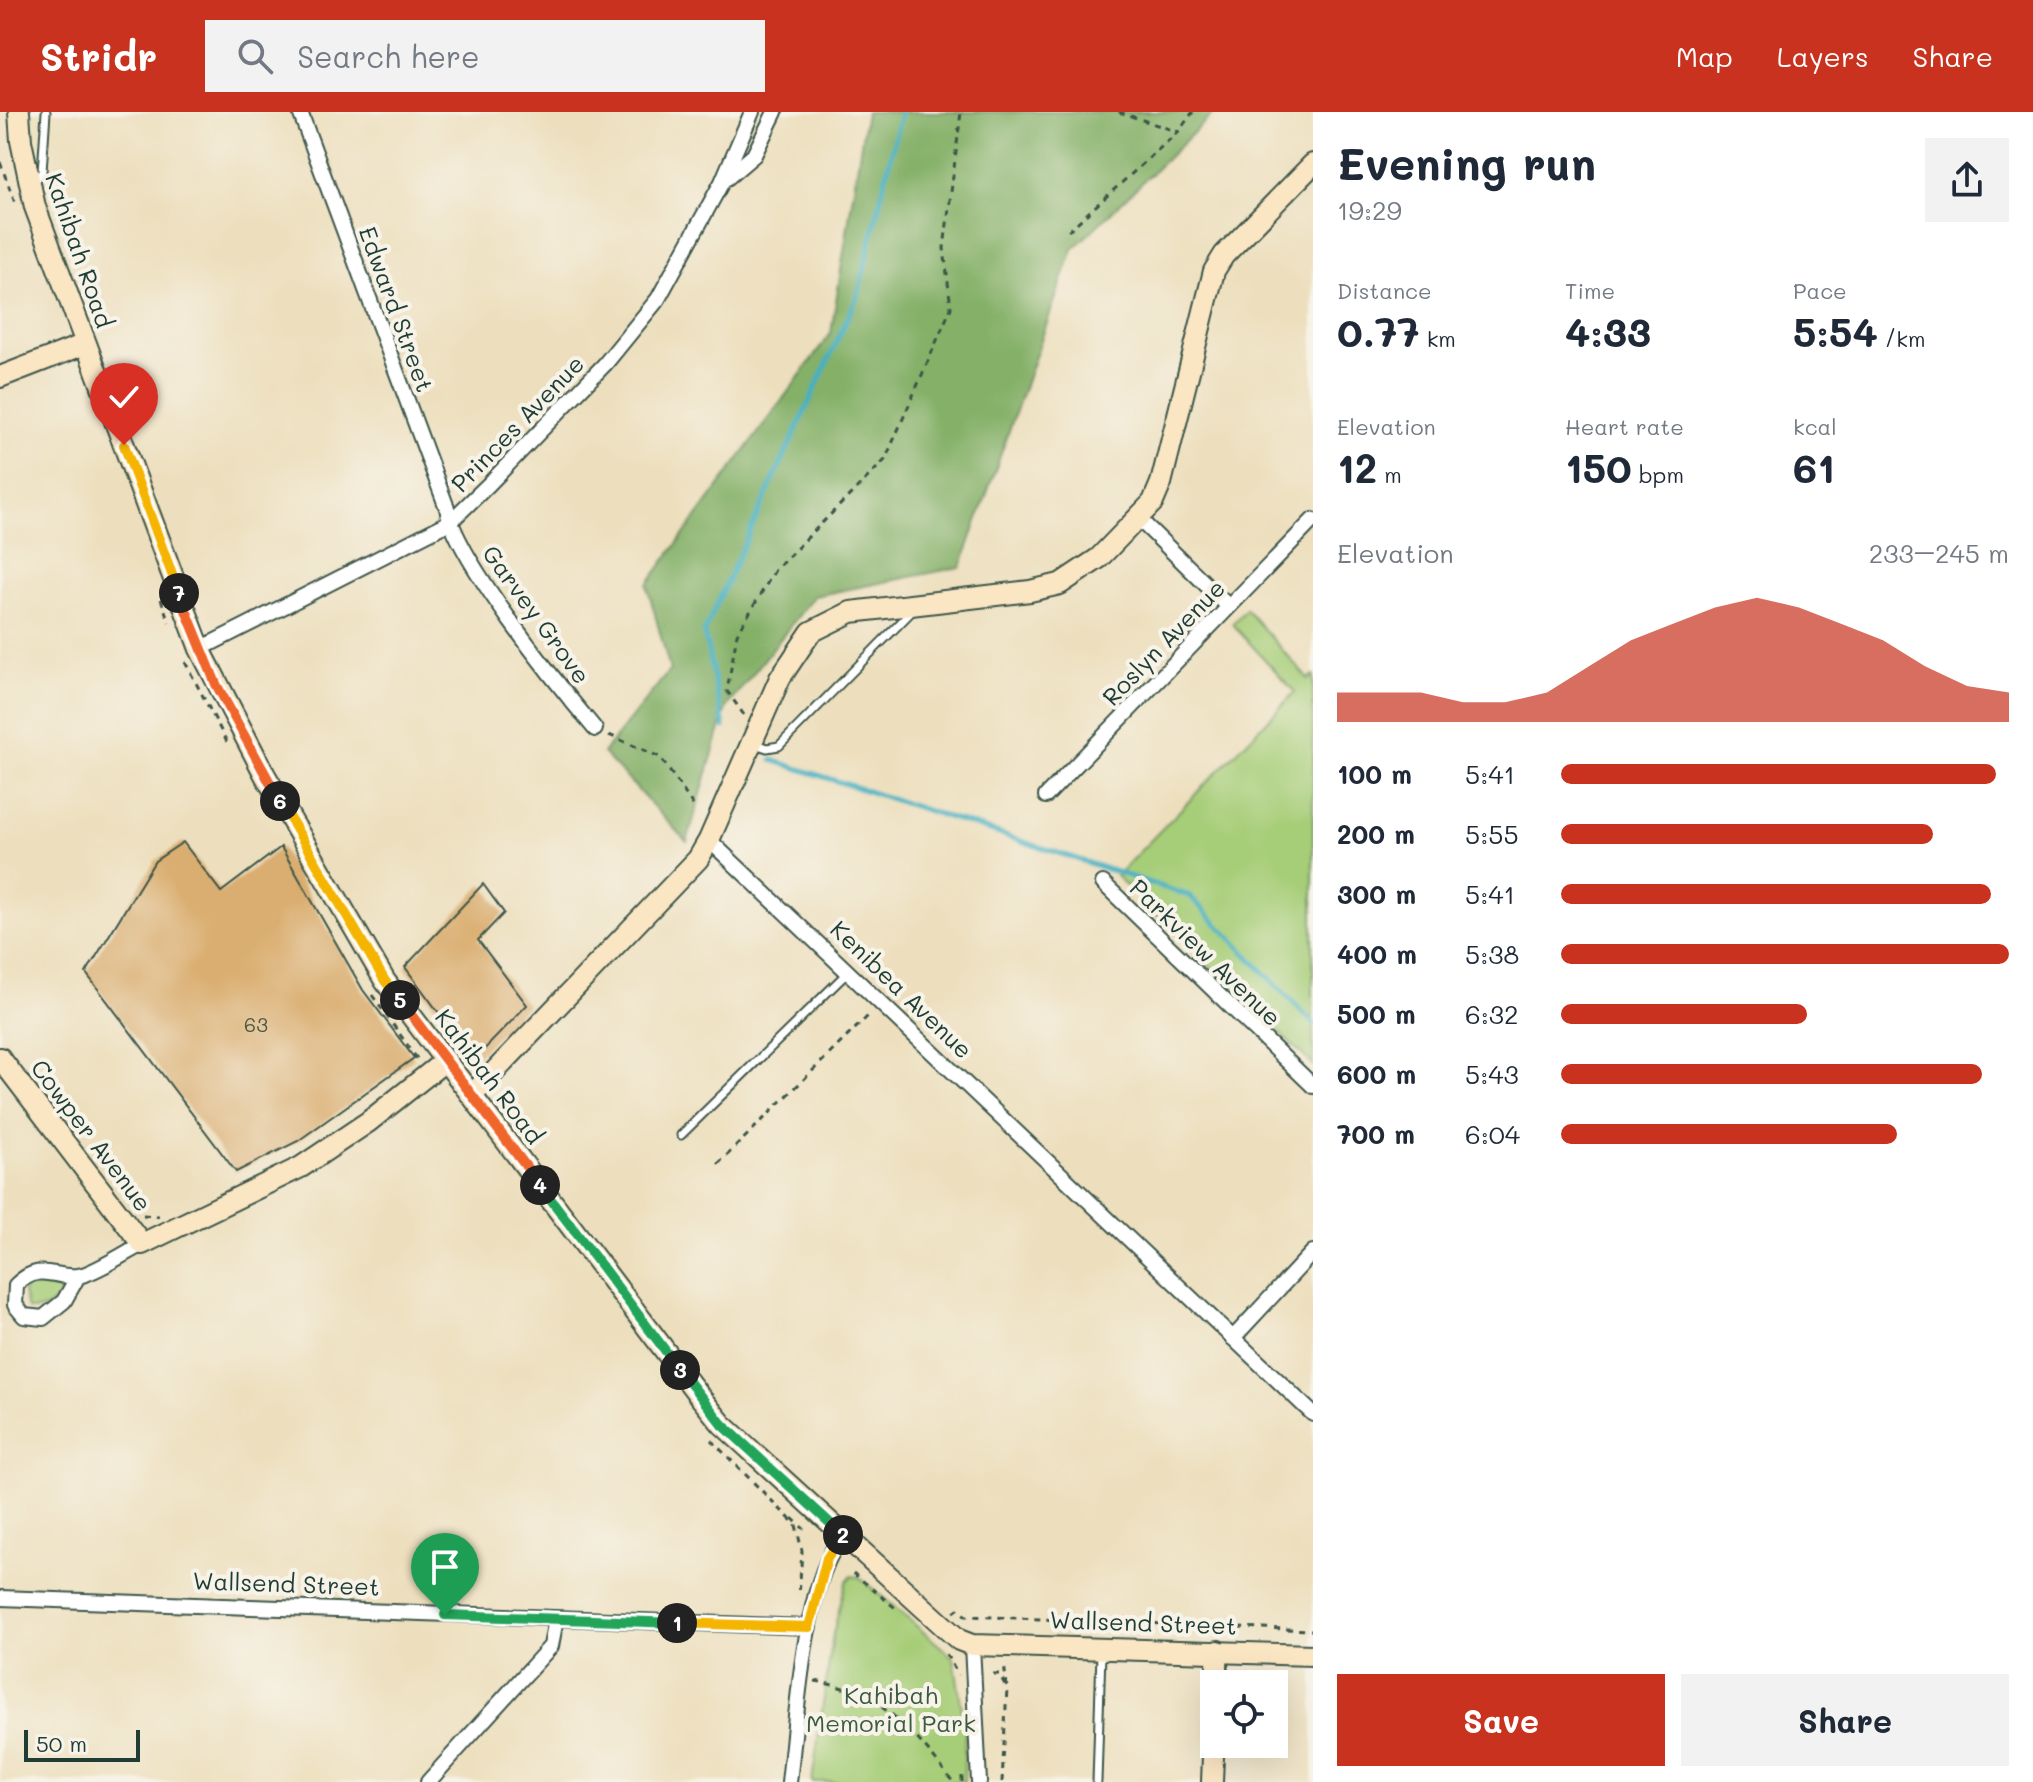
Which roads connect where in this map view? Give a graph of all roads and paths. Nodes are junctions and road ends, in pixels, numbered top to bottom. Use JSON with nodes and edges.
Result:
{"nodes":[{"id":1,"x":19,"y":112,"type":"edge"},
{"id":2,"x":46,"y":112,"type":"edge"},
{"id":3,"x":300,"y":112,"type":"edge"},
{"id":4,"x":752,"y":112,"type":"edge"},
{"id":5,"x":775,"y":112,"type":"edge"},
{"id":6,"x":961,"y":112,"type":"edge"},
{"id":7,"x":1119,"y":112,"type":"edge"},
{"id":8,"x":1193,"y":112,"type":"edge"},
{"id":9,"x":1178,"y":132,"type":"junction"},
{"id":10,"x":1313,"y":164,"type":"edge"},
{"id":11,"x":722,"y":182,"type":"junction"},
{"id":12,"x":30,"y":188,"type":"junction"},
{"id":13,"x":1068,"y":231,"type":"dead end"},
{"id":14,"x":85,"y":344,"type":"junction"},
{"id":15,"x":0,"y":377,"type":"edge"},
{"id":16,"x":1138,"y":518,"type":"junction"},
{"id":17,"x":1313,"y":520,"type":"edge"},
{"id":18,"x":450,"y":522,"type":"junction"},
{"id":19,"x":921,"y":604,"type":"junction"},
{"id":20,"x":1228,"y":606,"type":"junction"},
{"id":21,"x":200,"y":649,"type":"junction"},
{"id":22,"x":595,"y":729,"type":"joint"},
{"id":23,"x":753,"y":737,"type":"junction"},
{"id":24,"x":1046,"y":796,"type":"dead end"},
{"id":25,"x":695,"y":808,"type":"dead end"},
{"id":26,"x":709,"y":840,"type":"junction"},
{"id":27,"x":1103,"y":883,"type":"dead end"},
{"id":28,"x":847,"y":973,"type":"junction"},
{"id":29,"x":365,"y":985,"type":"dead end"},
{"id":30,"x":880,"y":1005,"type":"junction"},
{"id":31,"x":0,"y":1058,"type":"edge"},
{"id":32,"x":446,"y":1060,"type":"junction"},
{"id":33,"x":412,"y":1065,"type":"dead end"},
{"id":34,"x":1313,"y":1086,"type":"edge"},
{"id":35,"x":472,"y":1095,"type":"junction"},
{"id":36,"x":681,"y":1135,"type":"dead end"},
{"id":37,"x":718,"y":1164,"type":"dead end"},
{"id":38,"x":136,"y":1213,"type":"dead end"},
{"id":39,"x":159,"y":1216,"type":"dead end"},
{"id":40,"x":142,"y":1244,"type":"junction"},
{"id":41,"x":1313,"y":1252,"type":"edge"},
{"id":42,"x":78,"y":1276,"type":"junction"},
{"id":43,"x":1233,"y":1338,"type":"junction"},
{"id":44,"x":1313,"y":1414,"type":"edge"},
{"id":45,"x":786,"y":1512,"type":"dead end"},
{"id":46,"x":804,"y":1529,"type":"dead end"},
{"id":47,"x":843,"y":1535,"type":"junction"},
{"id":48,"x":853,"y":1573,"type":"dead end"},
{"id":49,"x":0,"y":1598,"type":"edge"},
{"id":50,"x":954,"y":1612,"type":"dead end"},
{"id":51,"x":987,"y":1617,"type":"junction"},
{"id":52,"x":556,"y":1619,"type":"junction"},
{"id":53,"x":909,"y":1620,"type":"dead end"},
{"id":54,"x":809,"y":1627,"type":"junction"},
{"id":55,"x":990,"y":1630,"type":"dead end"},
{"id":56,"x":1313,"y":1630,"type":"edge"},
{"id":57,"x":972,"y":1645,"type":"junction"},
{"id":58,"x":1101,"y":1646,"type":"junction"},
{"id":59,"x":940,"y":1648,"type":"dead end"},
{"id":60,"x":1218,"y":1651,"type":"junction"},
{"id":61,"x":1313,"y":1655,"type":"edge"},
{"id":62,"x":1001,"y":1661,"type":"dead end"},
{"id":63,"x":1217,"y":1670,"type":"edge"},
{"id":64,"x":993,"y":1674,"type":"dead end"},
{"id":65,"x":802,"y":1679,"type":"junction"},
{"id":66,"x":959,"y":1688,"type":"dead end"},
{"id":67,"x":1007,"y":1688,"type":"junction"},
{"id":68,"x":963,"y":1757,"type":"dead end"},
{"id":69,"x":1213,"y":1758,"type":"edge"},
{"id":70,"x":428,"y":1782,"type":"edge"},
{"id":71,"x":789,"y":1782,"type":"edge"},
{"id":72,"x":953,"y":1782,"type":"edge"},
{"id":73,"x":962,"y":1782,"type":"edge"},
{"id":74,"x":979,"y":1782,"type":"edge"},
{"id":75,"x":1002,"y":1782,"type":"edge"},
{"id":76,"x":1097,"y":1782,"type":"edge"},
{"id":77,"x":1212,"y":1782,"type":"edge"}],
"edges":[{"from":1,"to":12,"type":"main road","name":"Kahibah Road"},
{"from":2,"to":12,"type":"lane"},
{"from":3,"to":18,"type":"street","name":"Edward Street"},
{"from":4,"to":11,"type":"street","name":"Princes Avenue"},
{"from":5,"to":11,"type":"street"},
{"from":6,"to":23,"type":"path"},
{"from":7,"to":9,"type":"path"},
{"from":8,"to":9,"type":"path"},
{"from":9,"to":13,"type":"path"},
{"from":10,"to":16,"type":"main road"},
{"from":11,"to":18,"type":"street","name":"Princes Avenue"},
{"from":12,"to":14,"type":"main road","name":"Kahibah Road"},
{"from":14,"to":15,"type":"main road"},
{"from":14,"to":21,"type":"main road","name":"Kahibah Road"},
{"from":16,"to":19,"type":"main road"},
{"from":16,"to":20,"type":"street"},
{"from":17,"to":20,"type":"street","name":"Roslyn Avenue"},
{"from":18,"to":21,"type":"street","name":"Princes Avenue"},
{"from":18,"to":22,"type":"street","name":"Garvey Grove"},
{"from":19,"to":23,"type":"lane"},
{"from":19,"to":23,"type":"main road"},
{"from":20,"to":24,"type":"street","name":"Roslyn Avenue"},
{"from":21,"to":32,"type":"main road","name":"Kahibah Road"},
{"from":22,"to":25,"type":"path"},
{"from":23,"to":26,"type":"main road"},
{"from":26,"to":28,"type":"street","name":"Kenibea Avenue"},
{"from":26,"to":35,"type":"main road"},
{"from":27,"to":34,"type":"street","name":"Parkview Avenue"},
{"from":28,"to":30,"type":"street","name":"Kenibea Avenue"},
{"from":28,"to":36,"type":"lane"},
{"from":29,"to":33,"type":"path"},
{"from":30,"to":37,"type":"path"},
{"from":30,"to":43,"type":"street","name":"Kenibea Avenue"},
{"from":31,"to":40,"type":"main road","name":"Cowper Avenue"},
{"from":32,"to":35,"type":"main road","name":"Kahibah Road"},
{"from":32,"to":40,"type":"main road"},
{"from":35,"to":47,"type":"main road","name":"Kahibah Road"},
{"from":38,"to":39,"type":"path"},
{"from":40,"to":42,"type":"street"},
{"from":41,"to":43,"type":"street"},
{"from":42,"to":42,"type":"street"},
{"from":43,"to":44,"type":"street","name":"Kenibea Avenue"},
{"from":45,"to":46,"type":"path"},
{"from":47,"to":54,"type":"street"},
{"from":47,"to":57,"type":"main road","name":"Kahibah Road"},
{"from":48,"to":53,"type":"path"},
{"from":49,"to":52,"type":"street","name":"Wallsend Street"},
{"from":50,"to":51,"type":"path"},
{"from":51,"to":55,"type":"path"},
{"from":51,"to":56,"type":"path"},
{"from":52,"to":54,"type":"street","name":"Wallsend Street"},
{"from":52,"to":70,"type":"street"},
{"from":54,"to":65,"type":"street"},
{"from":57,"to":58,"type":"main road","name":"Wallsend Street"},
{"from":57,"to":74,"type":"street"},
{"from":58,"to":60,"type":"main road","name":"Wallsend Street"},
{"from":58,"to":76,"type":"lane"},
{"from":59,"to":66,"type":"path"},
{"from":60,"to":61,"type":"main road","name":"Wallsend Street"},
{"from":60,"to":63,"type":"main road"},
{"from":62,"to":67,"type":"path"},
{"from":64,"to":67,"type":"path"},
{"from":65,"to":71,"type":"street"},
{"from":65,"to":72,"type":"path"},
{"from":67,"to":75,"type":"path"},
{"from":68,"to":73,"type":"path"},
{"from":69,"to":77,"type":"main road"}]}
